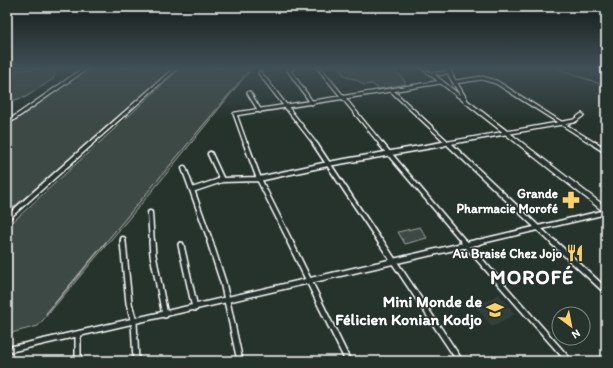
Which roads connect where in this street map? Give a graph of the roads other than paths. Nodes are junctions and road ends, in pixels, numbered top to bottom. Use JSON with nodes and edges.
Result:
{"nodes":[{"id":1,"x":61,"y":85,"type":"edge"},
{"id":2,"x":157,"y":85,"type":"edge"},
{"id":3,"x":270,"y":85,"type":"edge"},
{"id":4,"x":299,"y":85,"type":"edge"},
{"id":5,"x":332,"y":85,"type":"edge"},
{"id":6,"x":421,"y":85,"type":"edge"},
{"id":7,"x":445,"y":85,"type":"edge"},
{"id":8,"x":457,"y":85,"type":"edge"},
{"id":9,"x":501,"y":85,"type":"edge"},
{"id":10,"x":391,"y":90,"type":"junction"},
{"id":11,"x":249,"y":94,"type":"dead end"},
{"id":12,"x":342,"y":98,"type":"junction"},
{"id":13,"x":466,"y":102,"type":"junction"},
{"id":14,"x":312,"y":103,"type":"junction"},
{"id":15,"x":287,"y":107,"type":"junction"},
{"id":16,"x":260,"y":111,"type":"junction"},
{"id":17,"x":582,"y":115,"type":"dead end"},
{"id":18,"x":561,"y":122,"type":"junction"},
{"id":19,"x":7,"y":123,"type":"edge"},
{"id":20,"x":505,"y":132,"type":"junction"},
{"id":21,"x":449,"y":143,"type":"junction"},
{"id":22,"x":606,"y":151,"type":"edge"},
{"id":23,"x":210,"y":154,"type":"dead end"},
{"id":24,"x":390,"y":154,"type":"junction"},
{"id":25,"x":328,"y":164,"type":"junction"},
{"id":26,"x":184,"y":168,"type":"dead end"},
{"id":27,"x":259,"y":179,"type":"junction"},
{"id":28,"x":222,"y":180,"type":"junction"},
{"id":29,"x":192,"y":190,"type":"junction"},
{"id":30,"x":606,"y":211,"type":"edge"},
{"id":31,"x":150,"y":213,"type":"dead end"},
{"id":32,"x":7,"y":218,"type":"edge"},
{"id":33,"x":538,"y":228,"type":"junction"},
{"id":34,"x":123,"y":239,"type":"dead end"},
{"id":35,"x":466,"y":244,"type":"junction"},
{"id":36,"x":181,"y":245,"type":"dead end"},
{"id":37,"x":393,"y":261,"type":"junction"},
{"id":38,"x":310,"y":281,"type":"junction"},
{"id":39,"x":606,"y":291,"type":"edge"},
{"id":40,"x":228,"y":301,"type":"junction"},
{"id":41,"x":196,"y":308,"type":"junction"},
{"id":42,"x":165,"y":315,"type":"junction"},
{"id":43,"x":134,"y":322,"type":"junction"},
{"id":44,"x":78,"y":334,"type":"junction"},
{"id":45,"x":7,"y":350,"type":"edge"},
{"id":46,"x":78,"y":361,"type":"edge"},
{"id":47,"x":136,"y":361,"type":"edge"},
{"id":48,"x":240,"y":361,"type":"edge"},
{"id":49,"x":348,"y":361,"type":"edge"},
{"id":50,"x":460,"y":361,"type":"edge"},
{"id":51,"x":569,"y":361,"type":"edge"}],
"edges":[{"from":1,"to":19,"type":"street"},
{"from":2,"to":32,"type":"street"},
{"from":3,"to":15,"type":"street"},
{"from":4,"to":14,"type":"street"},
{"from":5,"to":12,"type":"street"},
{"from":6,"to":10,"type":"street"},
{"from":7,"to":13,"type":"highway"},
{"from":8,"to":13,"type":"highway"},
{"from":9,"to":18,"type":"street"},
{"from":10,"to":12,"type":"street"},
{"from":10,"to":21,"type":"street"},
{"from":11,"to":16,"type":"street"},
{"from":12,"to":14,"type":"street"},
{"from":12,"to":24,"type":"street"},
{"from":13,"to":20,"type":"highway"},
{"from":14,"to":15,"type":"street"},
{"from":15,"to":16,"type":"street"},
{"from":15,"to":25,"type":"street"},
{"from":16,"to":27,"type":"street"},
{"from":17,"to":18,"type":"street"},
{"from":18,"to":20,"type":"street"},
{"from":18,"to":22,"type":"street"},
{"from":20,"to":21,"type":"street"},
{"from":20,"to":30,"type":"highway"},
{"from":21,"to":24,"type":"street"},
{"from":21,"to":33,"type":"street"},
{"from":23,"to":28,"type":"street"},
{"from":24,"to":25,"type":"street"},
{"from":24,"to":35,"type":"street"},
{"from":25,"to":27,"type":"street"},
{"from":25,"to":37,"type":"street"},
{"from":26,"to":29,"type":"street"},
{"from":27,"to":28,"type":"street"},
{"from":27,"to":38,"type":"street"},
{"from":28,"to":29,"type":"street"},
{"from":29,"to":40,"type":"street"},
{"from":30,"to":33,"type":"street"},
{"from":31,"to":42,"type":"street"},
{"from":33,"to":35,"type":"street"},
{"from":33,"to":39,"type":"street"},
{"from":34,"to":43,"type":"street"},
{"from":35,"to":37,"type":"street"},
{"from":35,"to":51,"type":"street"},
{"from":36,"to":41,"type":"street"},
{"from":37,"to":38,"type":"street"},
{"from":37,"to":50,"type":"street"},
{"from":38,"to":40,"type":"street"},
{"from":38,"to":49,"type":"street"},
{"from":40,"to":41,"type":"street"},
{"from":40,"to":48,"type":"street"},
{"from":41,"to":42,"type":"street"},
{"from":42,"to":43,"type":"street"},
{"from":43,"to":44,"type":"street"},
{"from":43,"to":47,"type":"street"},
{"from":44,"to":45,"type":"street"},
{"from":44,"to":46,"type":"street"}]}
